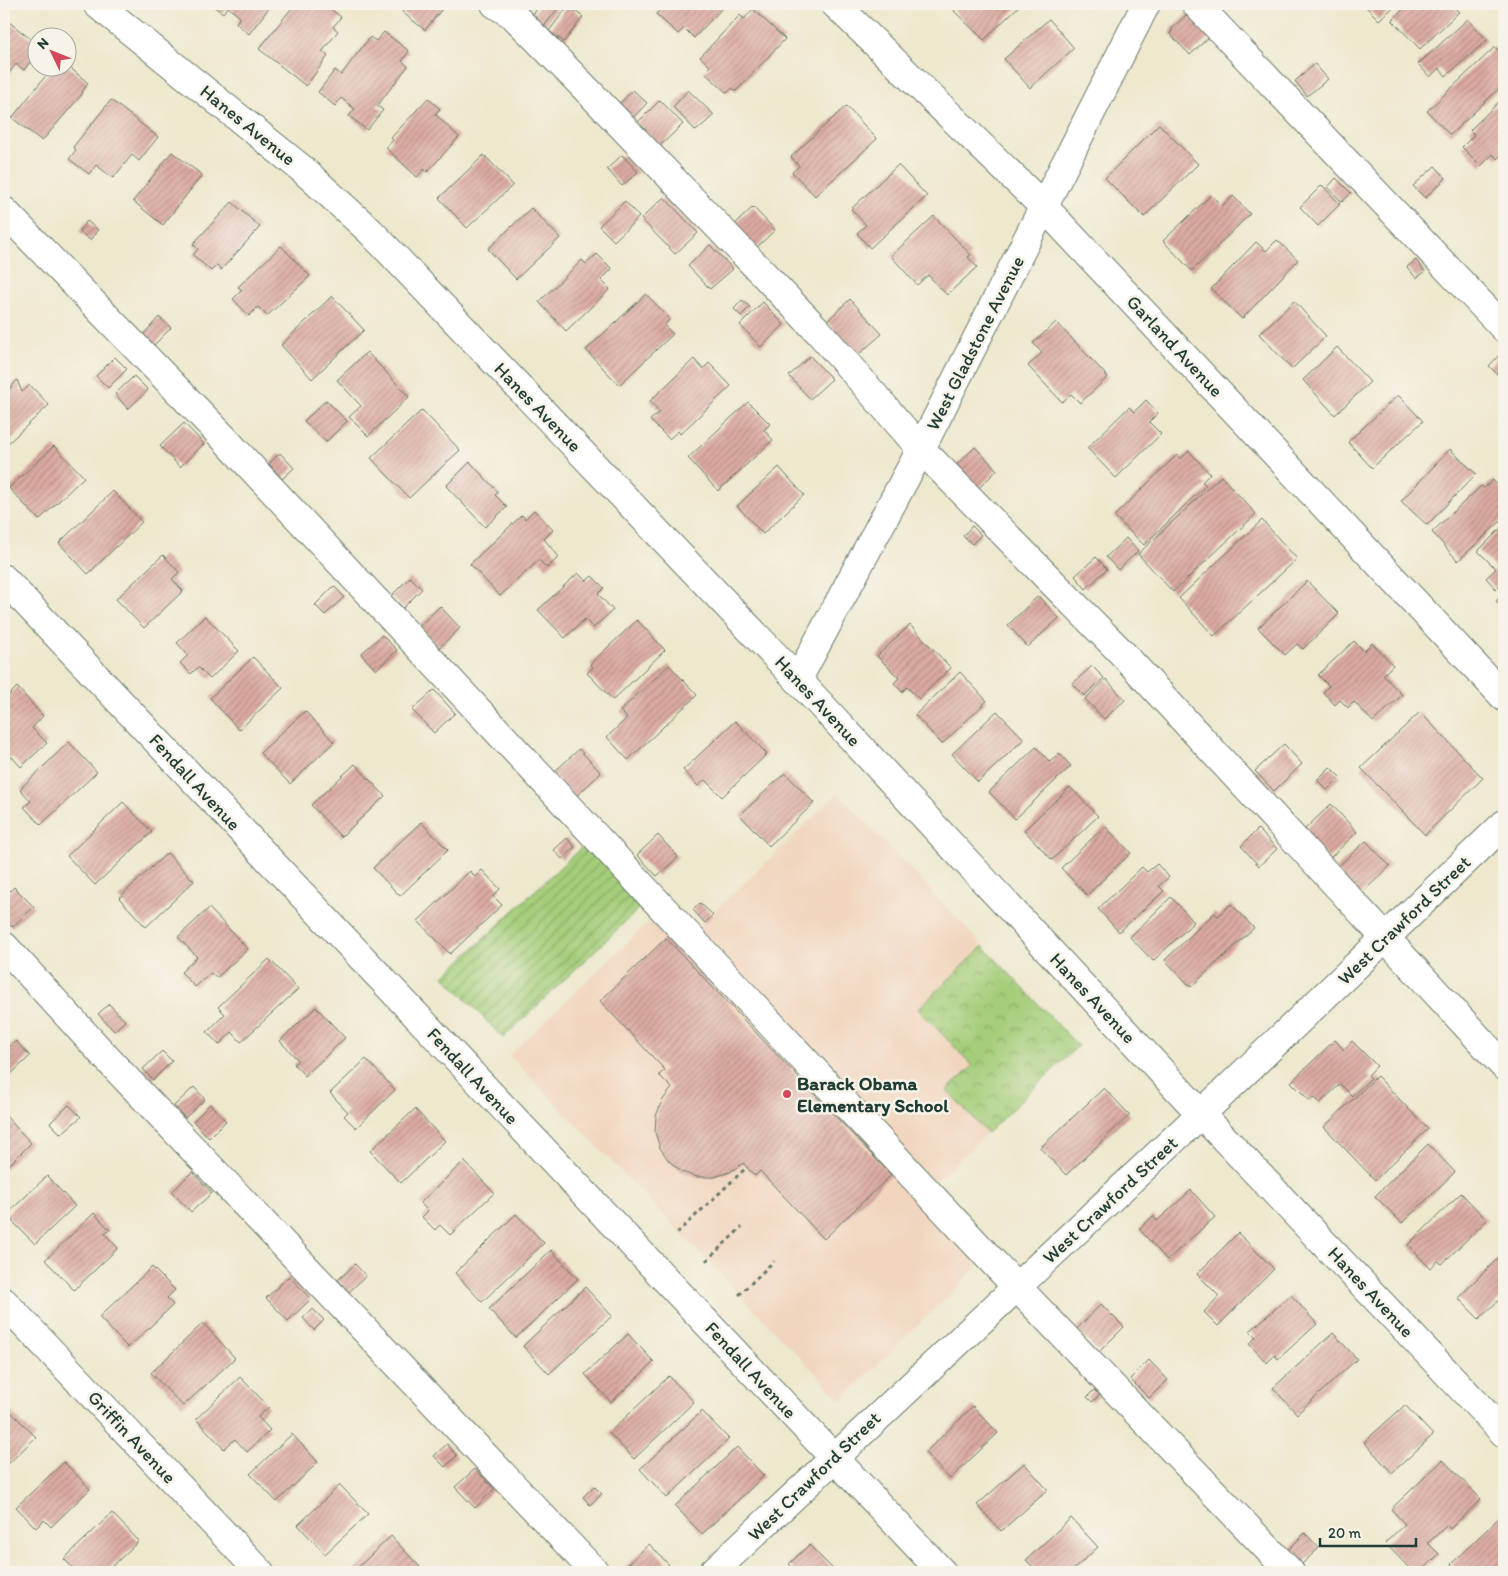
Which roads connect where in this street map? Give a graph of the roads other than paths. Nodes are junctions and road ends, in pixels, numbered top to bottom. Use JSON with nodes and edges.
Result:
{"nodes":[{"id":1,"x":97,"y":4,"type":"edge"},
{"id":2,"x":495,"y":4,"type":"edge"},
{"id":3,"x":835,"y":4,"type":"edge"},
{"id":4,"x":1146,"y":4,"type":"edge"},
{"id":5,"x":1196,"y":4,"type":"edge"},
{"id":6,"x":1044,"y":207,"type":"junction"},
{"id":7,"x":4,"y":211,"type":"edge"},
{"id":8,"x":1504,"y":328,"type":"edge"},
{"id":9,"x":921,"y":448,"type":"junction"},
{"id":10,"x":4,"y":579,"type":"edge"},
{"id":11,"x":798,"y":679,"type":"junction"},
{"id":12,"x":1504,"y":697,"type":"edge"},
{"id":13,"x":1504,"y":824,"type":"edge"},
{"id":14,"x":1384,"y":938,"type":"junction"},
{"id":15,"x":4,"y":946,"type":"edge"},
{"id":16,"x":1504,"y":1066,"type":"edge"},
{"id":17,"x":1201,"y":1114,"type":"junction"},
{"id":18,"x":1017,"y":1288,"type":"junction"},
{"id":19,"x":4,"y":1302,"type":"edge"},
{"id":20,"x":1504,"y":1433,"type":"edge"},
{"id":21,"x":833,"y":1457,"type":"junction"},
{"id":22,"x":260,"y":1572,"type":"edge"},
{"id":23,"x":595,"y":1572,"type":"edge"},
{"id":24,"x":713,"y":1572,"type":"edge"},
{"id":25,"x":942,"y":1572,"type":"edge"},
{"id":26,"x":1290,"y":1572,"type":"edge"}],
"edges":[{"from":1,"to":11,"type":"street","name":"Hanes Avenue"},
{"from":2,"to":9,"type":"street"},
{"from":3,"to":6,"type":"street","name":"Garland Avenue"},
{"from":4,"to":6,"type":"street","name":"West Gladstone Avenue"},
{"from":5,"to":8,"type":"street"},
{"from":6,"to":9,"type":"street","name":"West Gladstone Avenue"},
{"from":6,"to":12,"type":"street","name":"Garland Avenue"},
{"from":7,"to":18,"type":"street"},
{"from":9,"to":11,"type":"street","name":"West Gladstone Avenue"},
{"from":9,"to":14,"type":"street"},
{"from":10,"to":21,"type":"street","name":"Fendall Avenue"},
{"from":11,"to":17,"type":"street","name":"Hanes Avenue"},
{"from":13,"to":14,"type":"street","name":"West Crawford Street"},
{"from":14,"to":16,"type":"street"},
{"from":14,"to":17,"type":"street","name":"West Crawford Street"},
{"from":15,"to":23,"type":"street"},
{"from":17,"to":18,"type":"street","name":"West Crawford Street"},
{"from":17,"to":20,"type":"street","name":"Hanes Avenue"},
{"from":18,"to":21,"type":"street","name":"West Crawford Street"},
{"from":18,"to":26,"type":"street"},
{"from":19,"to":22,"type":"street","name":"Griffin Avenue"},
{"from":21,"to":24,"type":"street","name":"West Crawford Street"},
{"from":21,"to":25,"type":"street","name":"Fendall Avenue"}]}
